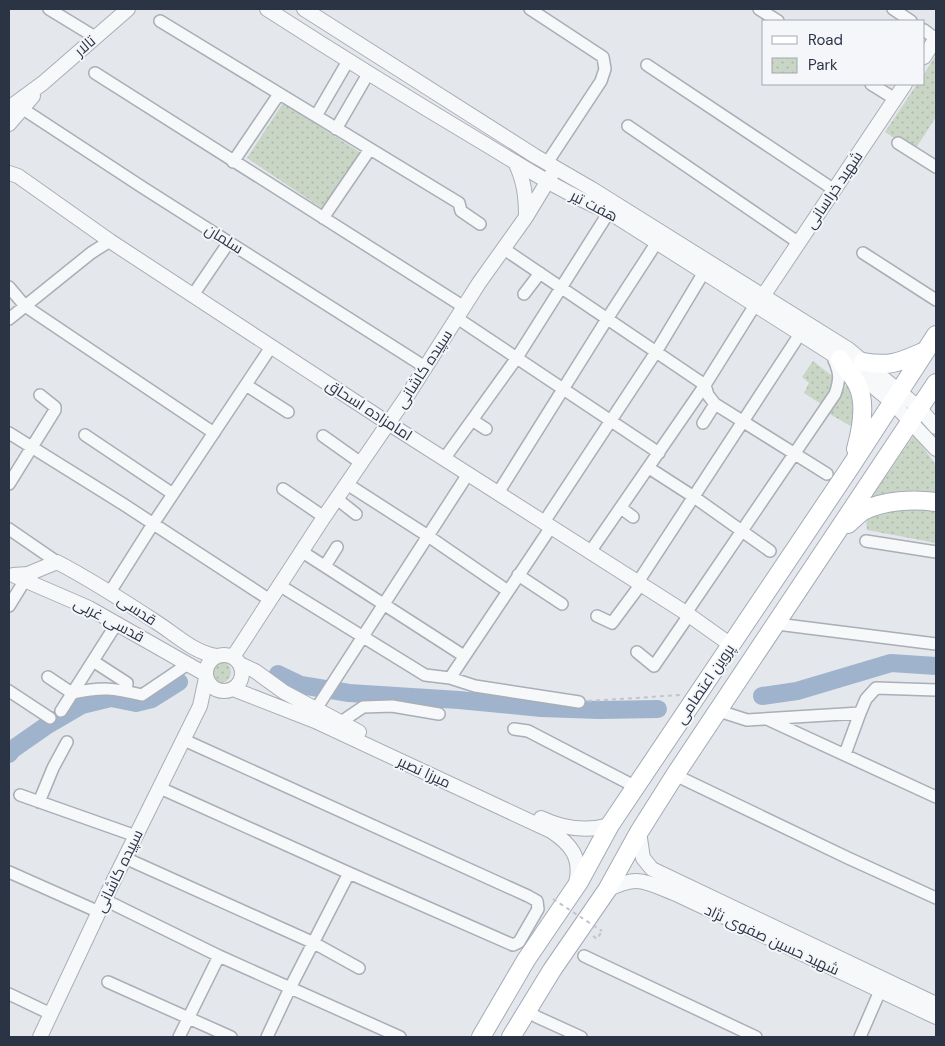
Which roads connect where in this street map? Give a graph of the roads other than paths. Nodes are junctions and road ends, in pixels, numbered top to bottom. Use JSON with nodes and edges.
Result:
{"nodes":[{"id":1,"x":49,"y":9,"type":"edge"},
{"id":2,"x":128,"y":9,"type":"edge"},
{"id":3,"x":267,"y":9,"type":"edge"},
{"id":4,"x":304,"y":9,"type":"edge"},
{"id":5,"x":530,"y":9,"type":"edge"},
{"id":6,"x":759,"y":9,"type":"edge"},
{"id":7,"x":893,"y":9,"type":"edge"},
{"id":8,"x":776,"y":20,"type":"edge"},
{"id":9,"x":910,"y":20,"type":"edge"},
{"id":10,"x":160,"y":22,"type":"dead end"},
{"id":11,"x":925,"y":31,"type":"edge"},
{"id":12,"x":95,"y":37,"type":"junction"},
{"id":13,"x":936,"y":39,"type":"edge"},
{"id":14,"x":925,"y":56,"type":"edge"},
{"id":15,"x":348,"y":61,"type":"junction"},
{"id":16,"x":648,"y":65,"type":"dead end"},
{"id":17,"x":95,"y":73,"type":"dead end"},
{"id":18,"x":368,"y":74,"type":"junction"},
{"id":19,"x":43,"y":83,"type":"junction"},
{"id":20,"x":873,"y":85,"type":"edge"},
{"id":21,"x":904,"y":85,"type":"edge"},
{"id":22,"x":279,"y":94,"type":"junction"},
{"id":23,"x":895,"y":99,"type":"junction"},
{"id":24,"x":9,"y":108,"type":"edge"},
{"id":25,"x":23,"y":109,"type":"junction"},
{"id":26,"x":316,"y":116,"type":"junction"},
{"id":27,"x":9,"y":124,"type":"edge"},
{"id":28,"x":628,"y":126,"type":"dead end"},
{"id":29,"x":336,"y":129,"type":"junction"},
{"id":30,"x":898,"y":143,"type":"dead end"},
{"id":31,"x":370,"y":149,"type":"junction"},
{"id":32,"x":233,"y":162,"type":"junction"},
{"id":33,"x":515,"y":162,"type":"junction"},
{"id":34,"x":552,"y":166,"type":"junction"},
{"id":35,"x":936,"y":167,"type":"edge"},
{"id":36,"x":12,"y":172,"type":"edge"},
{"id":37,"x":548,"y":181,"type":"junction"},
{"id":38,"x":833,"y":189,"type":"junction"},
{"id":39,"x":609,"y":212,"type":"junction"},
{"id":40,"x":526,"y":217,"type":"junction"},
{"id":41,"x":323,"y":218,"type":"junction"},
{"id":42,"x":480,"y":224,"type":"dead end"},
{"id":43,"x":110,"y":241,"type":"junction"},
{"id":44,"x":229,"y":242,"type":"junction"},
{"id":45,"x":657,"y":242,"type":"junction"},
{"id":46,"x":799,"y":243,"type":"junction"},
{"id":47,"x":504,"y":249,"type":"junction"},
{"id":48,"x":863,"y":253,"type":"dead end"},
{"id":49,"x":704,"y":272,"type":"junction"},
{"id":50,"x":540,"y":273,"type":"junction"},
{"id":51,"x":9,"y":287,"type":"edge"},
{"id":52,"x":562,"y":288,"type":"junction"},
{"id":53,"x":524,"y":294,"type":"dead end"},
{"id":54,"x":193,"y":296,"type":"junction"},
{"id":55,"x":759,"y":300,"type":"junction"},
{"id":56,"x":936,"y":300,"type":"edge"},
{"id":57,"x":25,"y":306,"type":"junction"},
{"id":58,"x":460,"y":313,"type":"junction"},
{"id":59,"x":607,"y":318,"type":"junction"},
{"id":60,"x":9,"y":319,"type":"edge"},
{"id":61,"x":800,"y":334,"type":"junction"},
{"id":62,"x":936,"y":335,"type":"edge"},
{"id":63,"x":272,"y":347,"type":"junction"},
{"id":64,"x":925,"y":351,"type":"junction"},
{"id":65,"x":656,"y":352,"type":"junction"},
{"id":66,"x":837,"y":352,"type":"junction"},
{"id":67,"x":516,"y":359,"type":"junction"},
{"id":68,"x":863,"y":362,"type":"junction"},
{"id":69,"x":425,"y":367,"type":"junction"},
{"id":70,"x":936,"y":383,"type":"edge"},
{"id":71,"x":246,"y":385,"type":"junction"},
{"id":72,"x":705,"y":385,"type":"junction"},
{"id":73,"x":562,"y":390,"type":"junction"},
{"id":74,"x":40,"y":396,"type":"dead end"},
{"id":75,"x":896,"y":396,"type":"junction"},
{"id":76,"x":715,"y":404,"type":"junction"},
{"id":77,"x":288,"y":412,"type":"dead end"},
{"id":78,"x":914,"y":414,"type":"junction"},
{"id":79,"x":472,"y":420,"type":"junction"},
{"id":80,"x":611,"y":421,"type":"junction"},
{"id":81,"x":744,"y":421,"type":"junction"},
{"id":82,"x":388,"y":423,"type":"junction"},
{"id":83,"x":703,"y":423,"type":"dead end"},
{"id":84,"x":936,"y":427,"type":"edge"},
{"id":85,"x":486,"y":429,"type":"dead end"},
{"id":86,"x":9,"y":433,"type":"edge"},
{"id":87,"x":214,"y":433,"type":"junction"},
{"id":88,"x":85,"y":435,"type":"dead end"},
{"id":89,"x":323,"y":436,"type":"dead end"},
{"id":90,"x":31,"y":448,"type":"junction"},
{"id":91,"x":936,"y":449,"type":"edge"},
{"id":92,"x":794,"y":453,"type":"junction"},
{"id":93,"x":659,"y":454,"type":"junction"},
{"id":94,"x":444,"y":459,"type":"junction"},
{"id":95,"x":361,"y":463,"type":"junction"},
{"id":96,"x":851,"y":466,"type":"junction"},
{"id":97,"x":649,"y":468,"type":"junction"},
{"id":98,"x":468,"y":474,"type":"junction"},
{"id":99,"x":827,"y":474,"type":"dead end"},
{"id":100,"x":9,"y":484,"type":"edge"},
{"id":101,"x":347,"y":484,"type":"junction"},
{"id":102,"x":283,"y":489,"type":"dead end"},
{"id":103,"x":498,"y":493,"type":"junction"},
{"id":104,"x":173,"y":494,"type":"junction"},
{"id":105,"x":694,"y":497,"type":"junction"},
{"id":106,"x":336,"y":499,"type":"junction"},
{"id":107,"x":936,"y":502,"type":"edge"},
{"id":108,"x":621,"y":508,"type":"junction"},
{"id":109,"x":356,"y":514,"type":"dead end"},
{"id":110,"x":324,"y":517,"type":"junction"},
{"id":111,"x":633,"y":517,"type":"dead end"},
{"id":112,"x":153,"y":524,"type":"junction"},
{"id":113,"x":547,"y":524,"type":"junction"},
{"id":114,"x":9,"y":529,"type":"edge"},
{"id":115,"x":742,"y":531,"type":"junction"},
{"id":116,"x":838,"y":532,"type":"junction"},
{"id":117,"x":428,"y":536,"type":"junction"},
{"id":118,"x":866,"y":541,"type":"dead end"},
{"id":119,"x":337,"y":547,"type":"dead end"},
{"id":120,"x":301,"y":551,"type":"junction"},
{"id":121,"x":770,"y":551,"type":"dead end"},
{"id":122,"x":590,"y":552,"type":"junction"},
{"id":123,"x":936,"y":552,"type":"edge"},
{"id":124,"x":57,"y":562,"type":"junction"},
{"id":125,"x":325,"y":566,"type":"junction"},
{"id":126,"x":518,"y":575,"type":"junction"},
{"id":127,"x":16,"y":576,"type":"edge"},
{"id":128,"x":640,"y":583,"type":"junction"},
{"id":129,"x":279,"y":585,"type":"junction"},
{"id":130,"x":508,"y":591,"type":"junction"},
{"id":131,"x":110,"y":592,"type":"junction"},
{"id":132,"x":270,"y":600,"type":"junction"},
{"id":133,"x":385,"y":604,"type":"junction"},
{"id":134,"x":562,"y":604,"type":"dead end"},
{"id":135,"x":9,"y":606,"type":"edge"},
{"id":136,"x":687,"y":614,"type":"junction"},
{"id":137,"x":597,"y":616,"type":"dead end"},
{"id":138,"x":117,"y":623,"type":"junction"},
{"id":139,"x":777,"y":624,"type":"junction"},
{"id":140,"x":364,"y":636,"type":"junction"},
{"id":141,"x":936,"y":644,"type":"edge"},
{"id":142,"x":731,"y":645,"type":"junction"},
{"id":143,"x":637,"y":652,"type":"dead end"},
{"id":144,"x":216,"y":656,"type":"junction"},
{"id":145,"x":464,"y":656,"type":"junction"},
{"id":146,"x":93,"y":661,"type":"junction"},
{"id":147,"x":237,"y":661,"type":"junction"},
{"id":148,"x":188,"y":664,"type":"junction"},
{"id":149,"x":48,"y":676,"type":"dead end"},
{"id":150,"x":206,"y":676,"type":"junction"},
{"id":151,"x":450,"y":678,"type":"junction"},
{"id":152,"x":228,"y":690,"type":"junction"},
{"id":153,"x":936,"y":690,"type":"edge"},
{"id":154,"x":9,"y":691,"type":"edge"},
{"id":155,"x":126,"y":691,"type":"junction"},
{"id":156,"x":72,"y":693,"type":"junction"},
{"id":157,"x":579,"y":702,"type":"road end"},
{"id":158,"x":200,"y":706,"type":"junction"},
{"id":159,"x":61,"y":711,"type":"dead end"},
{"id":160,"x":719,"y":711,"type":"junction"},
{"id":161,"x":860,"y":712,"type":"junction"},
{"id":162,"x":439,"y":714,"type":"dead end"},
{"id":163,"x":319,"y":715,"type":"junction"},
{"id":164,"x":50,"y":718,"type":"dead end"},
{"id":165,"x":768,"y":719,"type":"junction"},
{"id":166,"x":341,"y":722,"type":"junction"},
{"id":167,"x":514,"y":729,"type":"dead end"},
{"id":168,"x":184,"y":740,"type":"junction"},
{"id":169,"x":67,"y":742,"type":"dead end"},
{"id":170,"x":845,"y":754,"type":"junction"},
{"id":171,"x":675,"y":775,"type":"junction"},
{"id":172,"x":636,"y":787,"type":"junction"},
{"id":173,"x":160,"y":788,"type":"junction"},
{"id":174,"x":20,"y":796,"type":"dead end"},
{"id":175,"x":936,"y":797,"type":"edge"},
{"id":176,"x":39,"y":802,"type":"junction"},
{"id":177,"x":610,"y":825,"type":"junction"},
{"id":178,"x":552,"y":827,"type":"junction"},
{"id":179,"x":639,"y":832,"type":"junction"},
{"id":180,"x":136,"y":836,"type":"junction"},
{"id":181,"x":125,"y":858,"type":"junction"},
{"id":182,"x":652,"y":869,"type":"junction"},
{"id":183,"x":9,"y":872,"type":"edge"},
{"id":184,"x":349,"y":873,"type":"junction"},
{"id":185,"x":644,"y":882,"type":"junction"},
{"id":186,"x":575,"y":888,"type":"junction"},
{"id":187,"x":607,"y":890,"type":"junction"},
{"id":188,"x":936,"y":898,"type":"edge"},
{"id":189,"x":102,"y":906,"type":"junction"},
{"id":190,"x":314,"y":943,"type":"junction"},
{"id":191,"x":219,"y":956,"type":"junction"},
{"id":192,"x":584,"y":956,"type":"dead end"},
{"id":193,"x":359,"y":968,"type":"dead end"},
{"id":194,"x":108,"y":982,"type":"dead end"},
{"id":195,"x":290,"y":988,"type":"junction"},
{"id":196,"x":880,"y":991,"type":"junction"},
{"id":197,"x":9,"y":994,"type":"edge"},
{"id":198,"x":936,"y":1004,"type":"edge"},
{"id":199,"x":527,"y":1010,"type":"junction"},
{"id":200,"x":51,"y":1014,"type":"junction"},
{"id":201,"x":936,"y":1017,"type":"edge"},
{"id":202,"x":188,"y":1018,"type":"junction"},
{"id":203,"x":40,"y":1037,"type":"edge"},
{"id":204,"x":179,"y":1037,"type":"edge"},
{"id":205,"x":231,"y":1037,"type":"edge"},
{"id":206,"x":268,"y":1037,"type":"edge"},
{"id":207,"x":400,"y":1037,"type":"edge"},
{"id":208,"x":481,"y":1037,"type":"edge"},
{"id":209,"x":511,"y":1037,"type":"edge"},
{"id":210,"x":581,"y":1037,"type":"edge"},
{"id":211,"x":756,"y":1037,"type":"edge"},
{"id":212,"x":860,"y":1037,"type":"edge"}],
"edges":[{"from":1,"to":12,"type":"street"},
{"from":2,"to":12,"type":"street","name":"تالار"},
{"from":3,"to":15,"type":"street","name":"هفت تیر"},
{"from":4,"to":34,"type":"street","name":"هفت تیر"},
{"from":5,"to":34,"type":"street"},
{"from":6,"to":8,"type":"street"},
{"from":7,"to":9,"type":"street"},
{"from":10,"to":22,"type":"street"},
{"from":11,"to":13,"type":"street"},
{"from":12,"to":19,"type":"street","name":"تالار"},
{"from":13,"to":14,"type":"street"},
{"from":15,"to":18,"type":"street","name":"هفت تیر"},
{"from":15,"to":26,"type":"street"},
{"from":16,"to":38,"type":"street"},
{"from":17,"to":32,"type":"street"},
{"from":18,"to":29,"type":"street"},
{"from":18,"to":33,"type":"street","name":"هفت تیر"},
{"from":19,"to":24,"type":"street","name":"تالار"},
{"from":19,"to":25,"type":"street","name":"تالار"},
{"from":20,"to":23,"type":"street"},
{"from":21,"to":23,"type":"street","name":"شهید خراسانی"},
{"from":22,"to":26,"type":"street"},
{"from":22,"to":32,"type":"street"},
{"from":23,"to":38,"type":"street","name":"شهید خراسانی"},
{"from":25,"to":27,"type":"street","name":"تالار"},
{"from":25,"to":44,"type":"street","name":"سلمان"},
{"from":26,"to":29,"type":"street"},
{"from":28,"to":46,"type":"street"},
{"from":29,"to":31,"type":"street"},
{"from":30,"to":35,"type":"street"},
{"from":31,"to":41,"type":"street"},
{"from":31,"to":42,"type":"street"},
{"from":32,"to":41,"type":"street"},
{"from":33,"to":37,"type":"street","name":"هفت تیر"},
{"from":33,"to":40,"type":"street"},
{"from":34,"to":37,"type":"street","name":"سپیده کاشانی"},
{"from":34,"to":55,"type":"street","name":"هفت تیر"},
{"from":36,"to":43,"type":"street","name":"امامزاده اسحاق"},
{"from":37,"to":39,"type":"street","name":"هفت تیر"},
{"from":37,"to":40,"type":"street","name":"سپیده کاشانی"},
{"from":38,"to":46,"type":"street","name":"شهید خراسانی"},
{"from":39,"to":45,"type":"street","name":"هفت تیر"},
{"from":39,"to":52,"type":"street"},
{"from":40,"to":47,"type":"street","name":"سپیده کاشانی"},
{"from":41,"to":58,"type":"street"},
{"from":43,"to":54,"type":"street","name":"امامزاده اسحاق"},
{"from":43,"to":57,"type":"street"},
{"from":44,"to":54,"type":"street"},
{"from":44,"to":69,"type":"street","name":"سلمان"},
{"from":45,"to":49,"type":"street","name":"هفت تیر"},
{"from":45,"to":59,"type":"street"},
{"from":46,"to":55,"type":"street","name":"شهید خراسانی"},
{"from":47,"to":50,"type":"street"},
{"from":47,"to":58,"type":"street","name":"سپیده کاشانی"},
{"from":48,"to":56,"type":"street"},
{"from":49,"to":55,"type":"street","name":"هفت تیر"},
{"from":49,"to":65,"type":"street"},
{"from":50,"to":52,"type":"street"},
{"from":50,"to":53,"type":"street"},
{"from":51,"to":57,"type":"street"},
{"from":52,"to":59,"type":"street"},
{"from":52,"to":67,"type":"street"},
{"from":54,"to":63,"type":"street","name":"امامزاده اسحاق"},
{"from":55,"to":61,"type":"street","name":"هفت تیر"},
{"from":55,"to":66,"type":"street","name":"هفت تیر"},
{"from":55,"to":72,"type":"street"},
{"from":57,"to":60,"type":"street"},
{"from":57,"to":87,"type":"street"},
{"from":58,"to":67,"type":"street"},
{"from":58,"to":69,"type":"street","name":"سپیده کاشانی"},
{"from":59,"to":65,"type":"street"},
{"from":59,"to":73,"type":"street"},
{"from":61,"to":66,"type":"street","name":"هفت تیر"},
{"from":61,"to":81,"type":"street"},
{"from":62,"to":64,"type":"main road","name":"پروین اعتصامی"},
{"from":63,"to":71,"type":"street"},
{"from":63,"to":82,"type":"street","name":"امامزاده اسحاق"},
{"from":64,"to":68,"type":"main road"},
{"from":64,"to":75,"type":"main road","name":"پروین اعتصامی"},
{"from":65,"to":72,"type":"street"},
{"from":65,"to":80,"type":"street"},
{"from":66,"to":68,"type":"street","name":"هفت تیر"},
{"from":66,"to":75,"type":"street","name":"هفت تیر"},
{"from":66,"to":92,"type":"street"},
{"from":66,"to":96,"type":"main road"},
{"from":67,"to":73,"type":"street"},
{"from":67,"to":79,"type":"street"},
{"from":68,"to":75,"type":"street","name":"هفت تیر"},
{"from":69,"to":82,"type":"street","name":"سپیده کاشانی"},
{"from":70,"to":78,"type":"main road","name":"پروین اعتصامی"},
{"from":71,"to":77,"type":"street"},
{"from":71,"to":87,"type":"street"},
{"from":72,"to":76,"type":"street"},
{"from":72,"to":93,"type":"street"},
{"from":73,"to":80,"type":"street"},
{"from":73,"to":103,"type":"street"},
{"from":74,"to":90,"type":"street"},
{"from":75,"to":78,"type":"street","name":"هفت تیر"},
{"from":75,"to":96,"type":"main road","name":"پروین اعتصامی"},
{"from":76,"to":81,"type":"street"},
{"from":76,"to":83,"type":"street"},
{"from":78,"to":84,"type":"street"},
{"from":78,"to":91,"type":"street"},
{"from":78,"to":116,"type":"main road","name":"پروین اعتصامی"},
{"from":79,"to":85,"type":"street"},
{"from":79,"to":94,"type":"street"},
{"from":80,"to":93,"type":"street"},
{"from":80,"to":113,"type":"street"},
{"from":81,"to":92,"type":"street"},
{"from":81,"to":105,"type":"street"},
{"from":82,"to":94,"type":"street","name":"امامزاده اسحاق"},
{"from":82,"to":95,"type":"street","name":"سپیده کاشانی"},
{"from":86,"to":90,"type":"street"},
{"from":87,"to":104,"type":"street"},
{"from":88,"to":104,"type":"street"},
{"from":89,"to":95,"type":"street"},
{"from":90,"to":100,"type":"street"},
{"from":90,"to":112,"type":"street"},
{"from":92,"to":99,"type":"street"},
{"from":92,"to":115,"type":"street"},
{"from":93,"to":97,"type":"street"},
{"from":94,"to":98,"type":"street","name":"امامزاده اسحاق"},
{"from":95,"to":101,"type":"street","name":"سپیده کاشانی"},
{"from":96,"to":142,"type":"main road","name":"پروین اعتصامی"},
{"from":97,"to":105,"type":"street"},
{"from":97,"to":108,"type":"street"},
{"from":98,"to":103,"type":"street","name":"امامزاده اسحاق"},
{"from":98,"to":117,"type":"street"},
{"from":101,"to":106,"type":"street","name":"سپیده کاشانی"},
{"from":101,"to":117,"type":"street"},
{"from":102,"to":110,"type":"street"},
{"from":103,"to":113,"type":"street","name":"امامزاده اسحاق"},
{"from":104,"to":112,"type":"street"},
{"from":105,"to":115,"type":"street"},
{"from":105,"to":128,"type":"street"},
{"from":106,"to":109,"type":"street"},
{"from":106,"to":110,"type":"street","name":"سپیده کاشانی"},
{"from":107,"to":116,"type":"main road"},
{"from":108,"to":111,"type":"street"},
{"from":108,"to":122,"type":"street"},
{"from":110,"to":120,"type":"street","name":"سپیده کاشانی"},
{"from":112,"to":131,"type":"street"},
{"from":112,"to":132,"type":"street"},
{"from":113,"to":122,"type":"street","name":"امامزاده اسحاق"},
{"from":113,"to":126,"type":"street"},
{"from":114,"to":124,"type":"street"},
{"from":115,"to":121,"type":"street"},
{"from":115,"to":136,"type":"street"},
{"from":116,"to":139,"type":"main road","name":"پروین اعتصامی"},
{"from":117,"to":130,"type":"street"},
{"from":117,"to":133,"type":"street"},
{"from":118,"to":123,"type":"street"},
{"from":119,"to":125,"type":"street"},
{"from":120,"to":125,"type":"street"},
{"from":120,"to":129,"type":"street","name":"سپیده کاشانی"},
{"from":122,"to":128,"type":"street","name":"امامزاده اسحاق"},
{"from":124,"to":127,"type":"street"},
{"from":124,"to":131,"type":"street","name":"قدسی"},
{"from":125,"to":133,"type":"street"},
{"from":126,"to":130,"type":"street"},
{"from":126,"to":134,"type":"street"},
{"from":127,"to":135,"type":"street"},
{"from":127,"to":138,"type":"street","name":"قدسی غربی"},
{"from":128,"to":136,"type":"street","name":"امامزاده اسحاق"},
{"from":128,"to":137,"type":"street"},
{"from":129,"to":132,"type":"street","name":"سپیده کاشانی"},
{"from":129,"to":140,"type":"street"},
{"from":130,"to":145,"type":"street"},
{"from":131,"to":144,"type":"street","name":"قدسی"},
{"from":132,"to":147,"type":"street","name":"سپیده کاشانی"},
{"from":133,"to":140,"type":"street"},
{"from":133,"to":145,"type":"street"},
{"from":136,"to":142,"type":"street","name":"امامزاده اسحاق"},
{"from":136,"to":143,"type":"street"},
{"from":138,"to":146,"type":"street"},
{"from":138,"to":148,"type":"street","name":"قدسی غربی"},
{"from":139,"to":141,"type":"street"},
{"from":139,"to":160,"type":"main road","name":"پروین اعتصامی"},
{"from":140,"to":151,"type":"street"},
{"from":140,"to":163,"type":"street"},
{"from":142,"to":172,"type":"main road","name":"پروین اعتصامی"},
{"from":144,"to":147,"type":"street"},
{"from":144,"to":150,"type":"street"},
{"from":145,"to":151,"type":"street"},
{"from":146,"to":155,"type":"street"},
{"from":146,"to":156,"type":"street"},
{"from":147,"to":152,"type":"street"},
{"from":147,"to":163,"type":"street","name":"میرزا نصیر"},
{"from":148,"to":150,"type":"street","name":"قدسی غربی"},
{"from":148,"to":155,"type":"street"},
{"from":149,"to":156,"type":"street"},
{"from":150,"to":152,"type":"street"},
{"from":150,"to":158,"type":"street","name":"سپیده کاشانی"},
{"from":151,"to":157,"type":"street"},
{"from":152,"to":158,"type":"street"},
{"from":152,"to":163,"type":"street","name":"میرزا نصیر"},
{"from":153,"to":161,"type":"street"},
{"from":154,"to":164,"type":"street"},
{"from":155,"to":156,"type":"street"},
{"from":156,"to":159,"type":"street"},
{"from":158,"to":168,"type":"street","name":"سپیده کاشانی"},
{"from":160,"to":165,"type":"street"},
{"from":160,"to":171,"type":"main road","name":"پروین اعتصامی"},
{"from":161,"to":165,"type":"street"},
{"from":161,"to":170,"type":"street"},
{"from":162,"to":166,"type":"street"},
{"from":163,"to":166,"type":"street","name":"میرزا نصیر"},
{"from":163,"to":178,"type":"street","name":"میرزا نصیر"},
{"from":165,"to":170,"type":"street"},
{"from":166,"to":178,"type":"street","name":"میرزا نصیر"},
{"from":167,"to":172,"type":"street"},
{"from":168,"to":173,"type":"street","name":"سپیده کاشانی"},
{"from":168,"to":184,"type":"street"},
{"from":169,"to":176,"type":"street"},
{"from":170,"to":175,"type":"street"},
{"from":171,"to":179,"type":"main road","name":"پروین اعتصامی"},
{"from":171,"to":188,"type":"street"},
{"from":172,"to":177,"type":"main road","name":"پروین اعتصامی"},
{"from":173,"to":180,"type":"street","name":"سپیده کاشانی"},
{"from":173,"to":184,"type":"street"},
{"from":174,"to":176,"type":"street"},
{"from":176,"to":180,"type":"street"},
{"from":177,"to":178,"type":"street","name":"میرزا نصیر"},
{"from":177,"to":186,"type":"main road","name":"پروین اعتصامی"},
{"from":178,"to":186,"type":"street","name":"میرزا نصیر"},
{"from":179,"to":182,"type":"street"},
{"from":179,"to":187,"type":"main road","name":"پروین اعتصامی"},
{"from":180,"to":181,"type":"street","name":"سپیده کاشانی"},
{"from":181,"to":189,"type":"street","name":"سپیده کاشانی"},
{"from":181,"to":190,"type":"street"},
{"from":182,"to":185,"type":"street"},
{"from":182,"to":198,"type":"street","name":"شهید حسین صفوی نژاد"},
{"from":183,"to":189,"type":"street"},
{"from":184,"to":190,"type":"street"},
{"from":185,"to":187,"type":"street","name":"شهید حسین صفوی نژاد"},
{"from":185,"to":196,"type":"street","name":"شهید حسین صفوی نژاد"},
{"from":186,"to":208,"type":"main road","name":"پروین اعتصامی"},
{"from":187,"to":199,"type":"main road","name":"پروین اعتصامی"},
{"from":189,"to":191,"type":"street"},
{"from":189,"to":200,"type":"street","name":"سپیده کاشانی"},
{"from":190,"to":193,"type":"street"},
{"from":190,"to":195,"type":"street"},
{"from":191,"to":195,"type":"street"},
{"from":191,"to":202,"type":"street"},
{"from":192,"to":211,"type":"street"},
{"from":194,"to":202,"type":"street"},
{"from":195,"to":206,"type":"street"},
{"from":195,"to":207,"type":"street"},
{"from":196,"to":201,"type":"street","name":"شهید حسین صفوی نژاد"},
{"from":196,"to":212,"type":"street"},
{"from":197,"to":200,"type":"street"},
{"from":199,"to":209,"type":"main road","name":"پروین اعتصامی"},
{"from":199,"to":210,"type":"street"},
{"from":200,"to":203,"type":"street","name":"سپیده کاشانی"},
{"from":202,"to":204,"type":"street"},
{"from":202,"to":205,"type":"street"}]}
